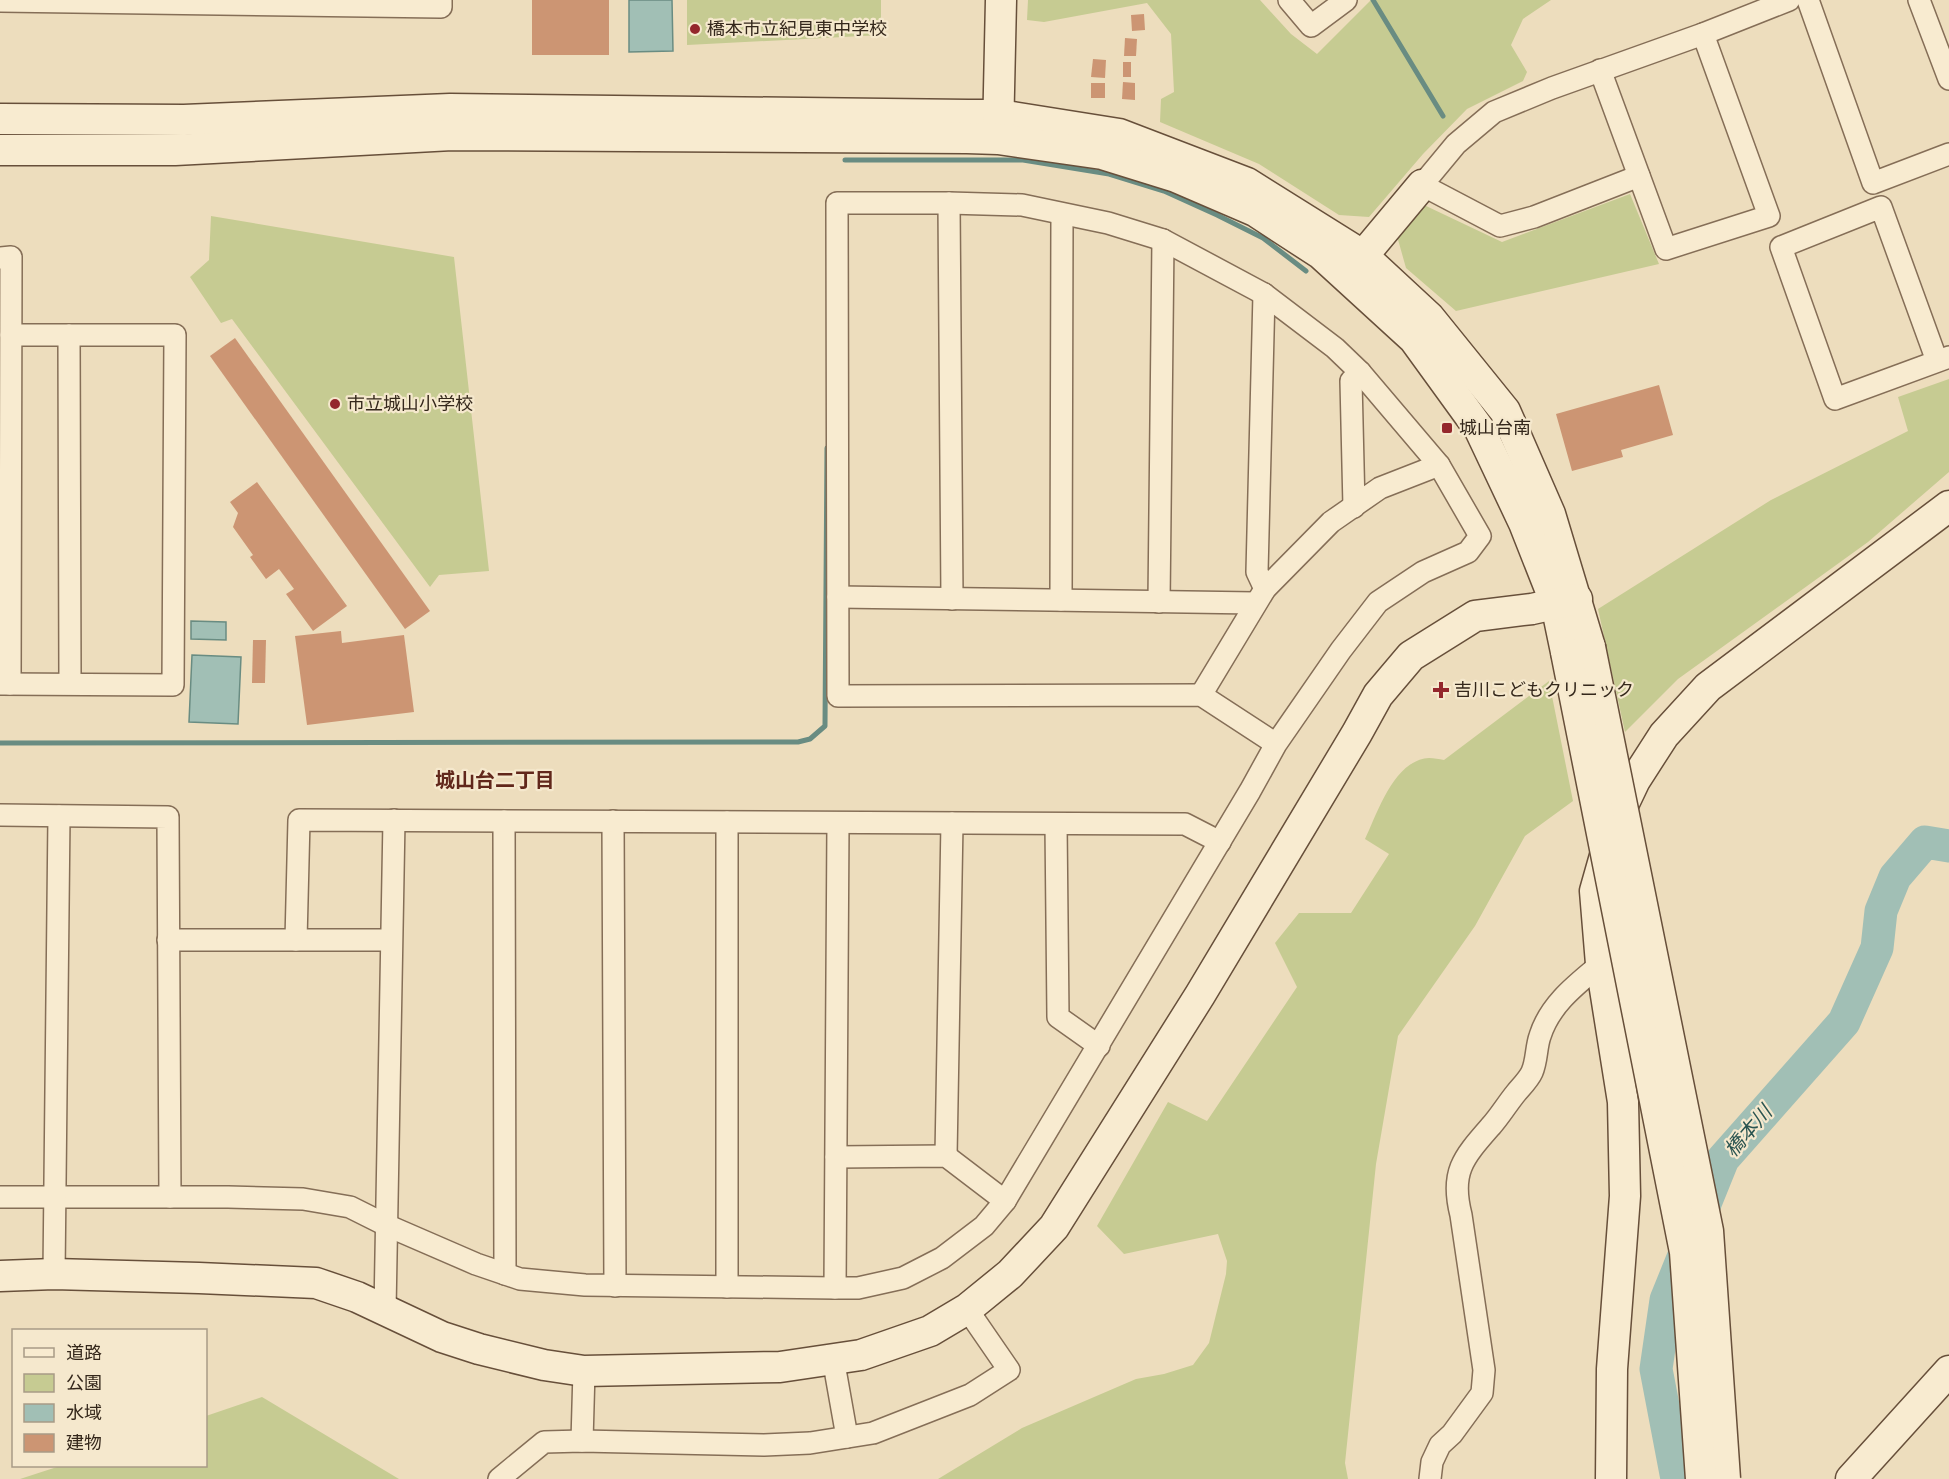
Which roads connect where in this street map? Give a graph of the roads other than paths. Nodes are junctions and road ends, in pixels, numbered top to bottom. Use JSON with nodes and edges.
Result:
{"nodes":[{"id":1,"x":441,"y":0,"type":"edge"},
{"id":2,"x":1002,"y":0,"type":"edge"},
{"id":3,"x":1289,"y":0,"type":"edge"},
{"id":4,"x":1346,"y":0,"type":"edge"},
{"id":5,"x":1789,"y":0,"type":"edge"},
{"id":6,"x":1808,"y":0,"type":"edge"},
{"id":7,"x":1919,"y":0,"type":"edge"},
{"id":8,"x":0,"y":1,"type":"edge"},
{"id":9,"x":52,"y":1,"type":"edge"},
{"id":10,"x":158,"y":2,"type":"edge"},
{"id":11,"x":262,"y":2,"type":"edge"},
{"id":12,"x":378,"y":3,"type":"edge"},
{"id":13,"x":1703,"y":34,"type":"junction"},
{"id":14,"x":1600,"y":70,"type":"junction"},
{"id":15,"x":1949,"y":79,"type":"edge"},
{"id":16,"x":0,"y":119,"type":"edge"},
{"id":17,"x":998,"y":127,"type":"junction"},
{"id":18,"x":0,"y":150,"type":"edge"},
{"id":19,"x":1949,"y":154,"type":"edge"},
{"id":20,"x":1639,"y":176,"type":"junction"},
{"id":21,"x":1422,"y":185,"type":"junction"},
{"id":22,"x":949,"y":203,"type":"junction"},
{"id":23,"x":1062,"y":214,"type":"junction"},
{"id":24,"x":1163,"y":240,"type":"junction"},
{"id":25,"x":0,"y":258,"type":"edge"},
{"id":26,"x":1353,"y":266,"type":"junction"},
{"id":27,"x":1264,"y":294,"type":"junction"},
{"id":28,"x":11,"y":335,"type":"junction"},
{"id":29,"x":69,"y":335,"type":"junction"},
{"id":30,"x":1943,"y":359,"type":"edge"},
{"id":31,"x":1360,"y":372,"type":"junction"},
{"id":32,"x":1439,"y":465,"type":"junction"},
{"id":33,"x":1949,"y":506,"type":"edge"},
{"id":34,"x":1354,"y":507,"type":"junction"},
{"id":35,"x":1260,"y":596,"type":"junction"},
{"id":36,"x":838,"y":597,"type":"junction"},
{"id":37,"x":952,"y":599,"type":"junction"},
{"id":38,"x":1060,"y":600,"type":"junction"},
{"id":39,"x":1566,"y":601,"type":"junction"},
{"id":40,"x":1159,"y":602,"type":"junction"},
{"id":41,"x":1578,"y":649,"type":"junction"},
{"id":42,"x":70,"y":683,"type":"junction"},
{"id":43,"x":5,"y":684,"type":"edge"},
{"id":44,"x":1201,"y":695,"type":"junction"},
{"id":45,"x":1276,"y":744,"type":"junction"},
{"id":46,"x":0,"y":815,"type":"edge"},
{"id":47,"x":60,"y":816,"type":"junction"},
{"id":48,"x":394,"y":820,"type":"junction"},
{"id":49,"x":504,"y":821,"type":"junction"},
{"id":50,"x":613,"y":821,"type":"junction"},
{"id":51,"x":727,"y":822,"type":"junction"},
{"id":52,"x":838,"y":822,"type":"junction"},
{"id":53,"x":952,"y":823,"type":"junction"},
{"id":54,"x":1056,"y":824,"type":"junction"},
{"id":55,"x":1220,"y":842,"type":"junction"},
{"id":56,"x":168,"y":940,"type":"junction"},
{"id":57,"x":296,"y":940,"type":"junction"},
{"id":58,"x":392,"y":940,"type":"junction"},
{"id":59,"x":1601,"y":964,"type":"junction"},
{"id":60,"x":1099,"y":1046,"type":"junction"},
{"id":61,"x":946,"y":1156,"type":"junction"},
{"id":62,"x":836,"y":1157,"type":"junction"},
{"id":63,"x":0,"y":1197,"type":"edge"},
{"id":64,"x":56,"y":1197,"type":"junction"},
{"id":65,"x":170,"y":1197,"type":"junction"},
{"id":66,"x":1005,"y":1201,"type":"junction"},
{"id":67,"x":386,"y":1225,"type":"junction"},
{"id":68,"x":54,"y":1274,"type":"junction"},
{"id":69,"x":505,"y":1274,"type":"junction"},
{"id":70,"x":3,"y":1281,"type":"edge"},
{"id":71,"x":615,"y":1286,"type":"junction"},
{"id":72,"x":728,"y":1287,"type":"junction"},
{"id":73,"x":835,"y":1288,"type":"junction"},
{"id":74,"x":966,"y":1309,"type":"junction"},
{"id":75,"x":385,"y":1310,"type":"junction"},
{"id":76,"x":833,"y":1358,"type":"junction"},
{"id":77,"x":584,"y":1371,"type":"junction"},
{"id":78,"x":1949,"y":1371,"type":"edge"},
{"id":79,"x":847,"y":1437,"type":"junction"},
{"id":80,"x":582,"y":1441,"type":"junction"},
{"id":81,"x":499,"y":1479,"type":"edge"},
{"id":82,"x":1430,"y":1479,"type":"edge"},
{"id":83,"x":1611,"y":1479,"type":"edge"},
{"id":84,"x":1701,"y":1479,"type":"edge"},
{"id":85,"x":1725,"y":1479,"type":"edge"},
{"id":86,"x":1851,"y":1479,"type":"edge"}],
"edges":[{"from":1,"to":12,"type":"street"},
{"from":2,"to":17,"type":"street"},
{"from":3,"to":4,"type":"street"},
{"from":5,"to":13,"type":"street"},
{"from":6,"to":19,"type":"street"},
{"from":7,"to":15,"type":"street"},
{"from":8,"to":9,"type":"street"},
{"from":9,"to":10,"type":"street"},
{"from":10,"to":11,"type":"street"},
{"from":11,"to":12,"type":"street"},
{"from":13,"to":14,"type":"street"},
{"from":13,"to":20,"type":"street"},
{"from":14,"to":20,"type":"street"},
{"from":14,"to":21,"type":"street"},
{"from":16,"to":17,"type":"street"},
{"from":17,"to":18,"type":"street"},
{"from":17,"to":26,"type":"street"},
{"from":20,"to":21,"type":"street"},
{"from":21,"to":26,"type":"street"},
{"from":22,"to":23,"type":"street"},
{"from":22,"to":36,"type":"street"},
{"from":22,"to":37,"type":"street"},
{"from":23,"to":24,"type":"street"},
{"from":23,"to":38,"type":"street"},
{"from":24,"to":27,"type":"street"},
{"from":24,"to":40,"type":"street"},
{"from":25,"to":28,"type":"street"},
{"from":26,"to":39,"type":"street"},
{"from":27,"to":31,"type":"street"},
{"from":27,"to":35,"type":"street"},
{"from":28,"to":29,"type":"street"},
{"from":28,"to":43,"type":"street"},
{"from":29,"to":42,"type":"street"},
{"from":29,"to":42,"type":"street"},
{"from":30,"to":30,"type":"street"},
{"from":31,"to":32,"type":"street"},
{"from":31,"to":34,"type":"street"},
{"from":32,"to":34,"type":"street"},
{"from":32,"to":45,"type":"street"},
{"from":33,"to":59,"type":"street"},
{"from":34,"to":35,"type":"street"},
{"from":35,"to":40,"type":"street"},
{"from":35,"to":44,"type":"street"},
{"from":36,"to":37,"type":"street"},
{"from":36,"to":44,"type":"street"},
{"from":37,"to":38,"type":"street"},
{"from":38,"to":40,"type":"street"},
{"from":39,"to":41,"type":"street"},
{"from":39,"to":74,"type":"street"},
{"from":41,"to":84,"type":"street","bridge":true},
{"from":41,"to":85,"type":"street","bridge":true},
{"from":42,"to":43,"type":"street"},
{"from":44,"to":45,"type":"street"},
{"from":45,"to":55,"type":"street"},
{"from":46,"to":47,"type":"street"},
{"from":47,"to":56,"type":"street"},
{"from":47,"to":64,"type":"street"},
{"from":48,"to":49,"type":"street"},
{"from":48,"to":57,"type":"street"},
{"from":48,"to":58,"type":"street"},
{"from":49,"to":50,"type":"street"},
{"from":49,"to":69,"type":"street"},
{"from":50,"to":51,"type":"street"},
{"from":50,"to":71,"type":"street"},
{"from":51,"to":52,"type":"street"},
{"from":51,"to":72,"type":"street"},
{"from":52,"to":53,"type":"street"},
{"from":52,"to":62,"type":"street"},
{"from":53,"to":54,"type":"street"},
{"from":53,"to":61,"type":"street"},
{"from":54,"to":55,"type":"street"},
{"from":54,"to":60,"type":"street"},
{"from":55,"to":60,"type":"street"},
{"from":56,"to":57,"type":"street"},
{"from":56,"to":65,"type":"street"},
{"from":57,"to":58,"type":"street"},
{"from":58,"to":67,"type":"street"},
{"from":59,"to":82,"type":"street"},
{"from":59,"to":83,"type":"street"},
{"from":60,"to":66,"type":"street"},
{"from":61,"to":62,"type":"street"},
{"from":61,"to":66,"type":"street"},
{"from":62,"to":73,"type":"street"},
{"from":63,"to":64,"type":"street"},
{"from":64,"to":65,"type":"street"},
{"from":64,"to":68,"type":"street"},
{"from":65,"to":67,"type":"street"},
{"from":66,"to":73,"type":"street"},
{"from":67,"to":69,"type":"street"},
{"from":67,"to":75,"type":"street"},
{"from":68,"to":70,"type":"street"},
{"from":68,"to":75,"type":"street"},
{"from":69,"to":71,"type":"street"},
{"from":71,"to":72,"type":"street"},
{"from":72,"to":73,"type":"street"},
{"from":74,"to":76,"type":"street"},
{"from":74,"to":79,"type":"street"},
{"from":75,"to":77,"type":"street"},
{"from":76,"to":77,"type":"street"},
{"from":76,"to":79,"type":"street"},
{"from":77,"to":80,"type":"street"},
{"from":78,"to":86,"type":"street"},
{"from":79,"to":80,"type":"street"},
{"from":80,"to":81,"type":"street"}]}
